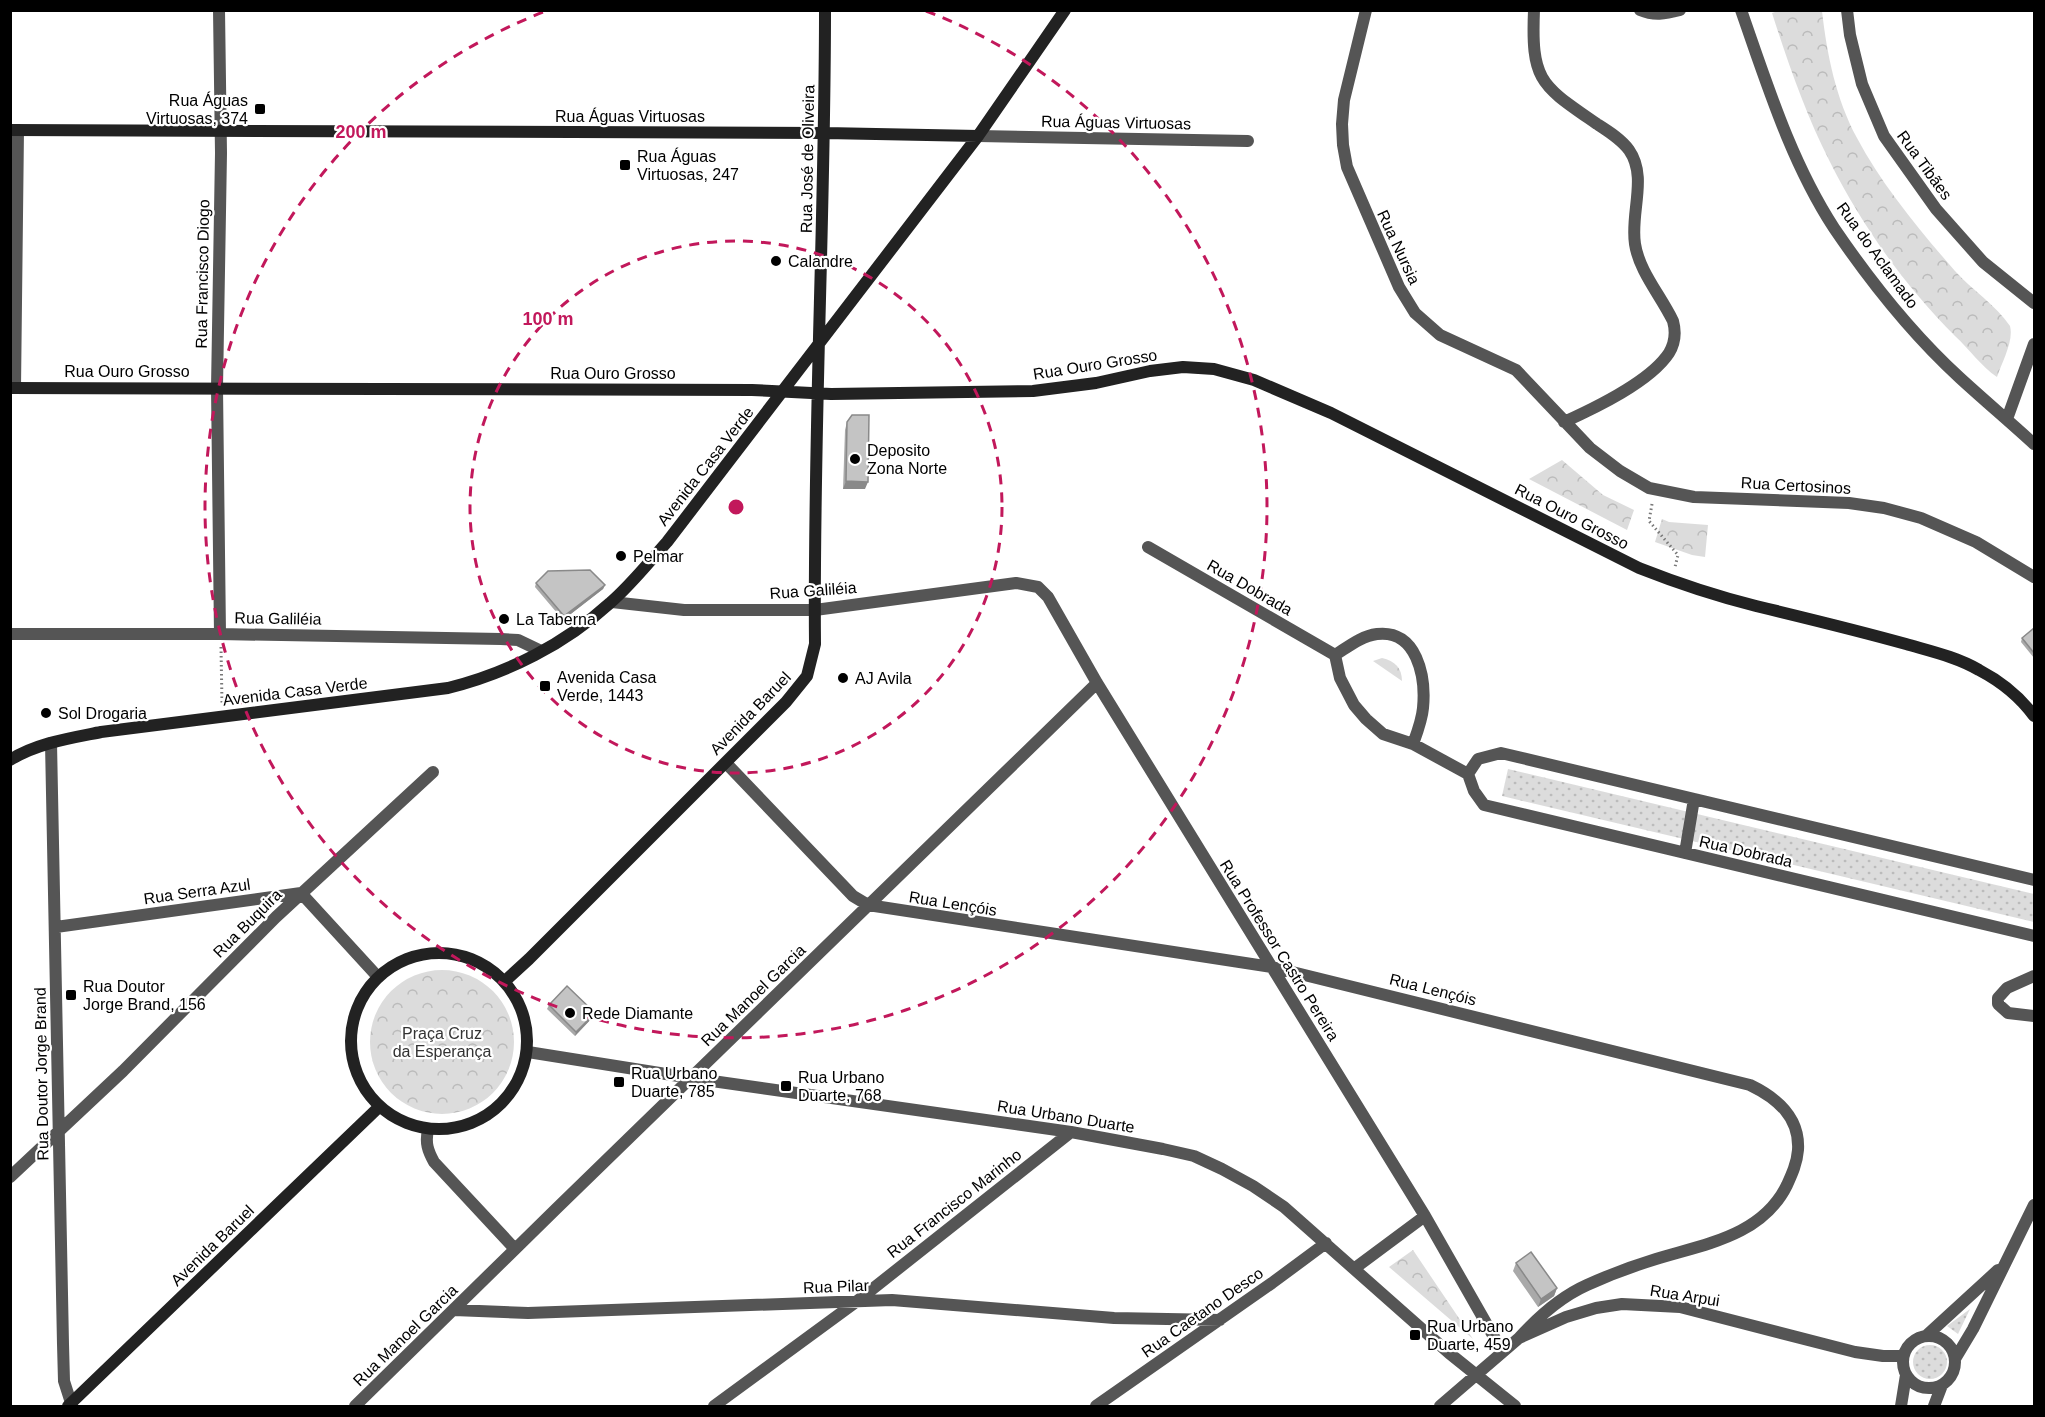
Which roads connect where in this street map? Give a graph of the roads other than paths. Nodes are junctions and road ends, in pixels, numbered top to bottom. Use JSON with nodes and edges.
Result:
{"nodes":[{"id":1,"x":219,"y":10,"type":"edge"},
{"id":2,"x":825,"y":10,"type":"edge"},
{"id":3,"x":1065,"y":10,"type":"edge"},
{"id":4,"x":1366,"y":10,"type":"edge"},
{"id":5,"x":1534,"y":10,"type":"edge"},
{"id":6,"x":1640,"y":10,"type":"edge"},
{"id":7,"x":1680,"y":10,"type":"edge"},
{"id":8,"x":1741,"y":10,"type":"edge"},
{"id":9,"x":1847,"y":10,"type":"edge"},
{"id":10,"x":14,"y":130,"type":"edge"},
{"id":11,"x":220,"y":131,"type":"junction"},
{"id":12,"x":825,"y":133,"type":"junction"},
{"id":13,"x":978,"y":136,"type":"junction"},
{"id":14,"x":1248,"y":141,"type":"dead end"},
{"id":15,"x":2034,"y":303,"type":"edge"},
{"id":16,"x":2034,"y":344,"type":"edge"},
{"id":17,"x":818,"y":345,"type":"junction"},
{"id":18,"x":13,"y":388,"type":"edge"},
{"id":19,"x":217,"y":388,"type":"junction"},
{"id":20,"x":783,"y":391,"type":"junction"},
{"id":21,"x":818,"y":393,"type":"junction"},
{"id":22,"x":2007,"y":419,"type":"junction"},
{"id":23,"x":1564,"y":422,"type":"junction"},
{"id":24,"x":2034,"y":444,"type":"edge"},
{"id":25,"x":1148,"y":547,"type":"dead end"},
{"id":26,"x":2034,"y":578,"type":"edge"},
{"id":27,"x":1016,"y":583,"type":"joint"},
{"id":28,"x":612,"y":602,"type":"junction"},
{"id":29,"x":814,"y":610,"type":"junction"},
{"id":30,"x":10,"y":634,"type":"edge"},
{"id":31,"x":220,"y":634,"type":"junction"},
{"id":32,"x":542,"y":651,"type":"junction"},
{"id":33,"x":1335,"y":655,"type":"junction"},
{"id":34,"x":1097,"y":683,"type":"junction"},
{"id":35,"x":2034,"y":717,"type":"edge"},
{"id":36,"x":51,"y":743,"type":"junction"},
{"id":37,"x":1413,"y":744,"type":"junction"},
{"id":38,"x":10,"y":760,"type":"edge"},
{"id":39,"x":726,"y":763,"type":"junction"},
{"id":40,"x":433,"y":772,"type":"dead end"},
{"id":41,"x":1468,"y":774,"type":"junction"},
{"id":42,"x":1694,"y":799,"type":"junction"},
{"id":43,"x":1685,"y":853,"type":"junction"},
{"id":44,"x":2034,"y":880,"type":"edge"},
{"id":45,"x":301,"y":893,"type":"junction"},
{"id":46,"x":868,"y":905,"type":"junction"},
{"id":47,"x":56,"y":927,"type":"junction"},
{"id":48,"x":2034,"y":936,"type":"edge"},
{"id":49,"x":1272,"y":967,"type":"junction"},
{"id":50,"x":2034,"y":976,"type":"edge"},
{"id":51,"x":378,"y":977,"type":"junction"},
{"id":52,"x":505,"y":981,"type":"junction"},
{"id":53,"x":2034,"y":1016,"type":"edge"},
{"id":54,"x":528,"y":1052,"type":"junction"},
{"id":55,"x":691,"y":1078,"type":"junction"},
{"id":56,"x":378,"y":1107,"type":"junction"},
{"id":57,"x":428,"y":1130,"type":"junction"},
{"id":58,"x":57,"y":1132,"type":"junction"},
{"id":59,"x":1071,"y":1132,"type":"junction"},
{"id":60,"x":10,"y":1177,"type":"edge"},
{"id":61,"x":2034,"y":1205,"type":"edge"},
{"id":62,"x":1425,"y":1216,"type":"junction"},
{"id":63,"x":1326,"y":1243,"type":"junction"},
{"id":64,"x":515,"y":1249,"type":"junction"},
{"id":65,"x":2003,"y":1265,"type":"junction"},
{"id":66,"x":1355,"y":1268,"type":"junction"},
{"id":67,"x":856,"y":1302,"type":"junction"},
{"id":68,"x":454,"y":1310,"type":"junction"},
{"id":69,"x":1220,"y":1320,"type":"junction"},
{"id":70,"x":1926,"y":1336,"type":"junction"},
{"id":71,"x":1519,"y":1338,"type":"junction"},
{"id":72,"x":1502,"y":1351,"type":"junction"},
{"id":73,"x":1903,"y":1356,"type":"junction"},
{"id":74,"x":1955,"y":1359,"type":"junction"},
{"id":75,"x":1476,"y":1374,"type":"junction"},
{"id":76,"x":1906,"y":1375,"type":"junction"},
{"id":77,"x":1941,"y":1385,"type":"junction"},
{"id":78,"x":70,"y":1406,"type":"edge"},
{"id":79,"x":355,"y":1407,"type":"edge"},
{"id":80,"x":714,"y":1407,"type":"edge"},
{"id":81,"x":1096,"y":1407,"type":"edge"},
{"id":82,"x":1440,"y":1407,"type":"edge"},
{"id":83,"x":1515,"y":1407,"type":"edge"},
{"id":84,"x":1901,"y":1407,"type":"edge"},
{"id":85,"x":1934,"y":1407,"type":"edge"}],
"edges":[{"from":1,"to":11,"type":"street","name":"Rua Francisco Diogo"},
{"from":2,"to":12,"type":"street","name":"Rua José de Oliveira"},
{"from":3,"to":13,"type":"street","name":"Avenida Casa Verde"},
{"from":4,"to":23,"type":"street","name":"Rua Nursia"},
{"from":5,"to":23,"type":"street"},
{"from":6,"to":7,"type":"street"},
{"from":8,"to":22,"type":"street","name":"Rua do Aclamado"},
{"from":9,"to":15,"type":"street","name":"Rua Tibães"},
{"from":10,"to":11,"type":"street","name":"Rua Águas Virtuosas"},
{"from":10,"to":18,"type":"street"},
{"from":11,"to":12,"type":"street","name":"Rua Águas Virtuosas"},
{"from":11,"to":19,"type":"street","name":"Rua Francisco Diogo"},
{"from":12,"to":13,"type":"street","name":"Rua Águas Virtuosas"},
{"from":12,"to":17,"type":"street","name":"Rua José de Oliveira"},
{"from":13,"to":14,"type":"street","name":"Rua Águas Virtuosas"},
{"from":13,"to":17,"type":"street","name":"Avenida Casa Verde"},
{"from":16,"to":22,"type":"street"},
{"from":17,"to":20,"type":"street","name":"Avenida Casa Verde"},
{"from":17,"to":21,"type":"street","name":"Avenida Baruel"},
{"from":18,"to":19,"type":"street","name":"Rua Ouro Grosso"},
{"from":19,"to":20,"type":"street","name":"Rua Ouro Grosso"},
{"from":19,"to":31,"type":"street","name":"Rua Francisco Diogo"},
{"from":20,"to":21,"type":"street","name":"Rua Ouro Grosso"},
{"from":20,"to":28,"type":"street","name":"Avenida Casa Verde"},
{"from":21,"to":29,"type":"street","name":"Avenida Baruel"},
{"from":21,"to":35,"type":"street","name":"Rua Ouro Grosso"},
{"from":22,"to":24,"type":"street","name":"Rua do Aclamado"},
{"from":23,"to":26,"type":"street","name":"Rua Certosinos"},
{"from":25,"to":33,"type":"street","name":"Rua Dobrada"},
{"from":27,"to":29,"type":"street","name":"Rua Galiléia"},
{"from":27,"to":34,"type":"street","name":"Rua Professor Castro Pereira"},
{"from":28,"to":29,"type":"street","name":"Rua Galiléia"},
{"from":28,"to":32,"type":"street","name":"Avenida Casa Verde"},
{"from":29,"to":39,"type":"street","name":"Avenida Baruel"},
{"from":30,"to":31,"type":"street","name":"Rua Galiléia"},
{"from":31,"to":32,"type":"street","name":"Rua Galiléia"},
{"from":32,"to":36,"type":"street","name":"Avenida Casa Verde"},
{"from":33,"to":37,"type":"street"},
{"from":33,"to":37,"type":"street"},
{"from":34,"to":46,"type":"street","name":"Rua Manoel Garcia"},
{"from":34,"to":49,"type":"street","name":"Rua Professor Castro Pereira"},
{"from":36,"to":38,"type":"street","name":"Avenida Casa Verde"},
{"from":36,"to":47,"type":"street","name":"Rua Doutor Jorge Brand"},
{"from":37,"to":41,"type":"street"},
{"from":39,"to":46,"type":"street","name":"Rua Lençóis"},
{"from":39,"to":52,"type":"street","name":"Avenida Baruel"},
{"from":40,"to":45,"type":"street","name":"Rua Buquira"},
{"from":41,"to":42,"type":"street"},
{"from":41,"to":43,"type":"street","name":"Rua Dobrada"},
{"from":42,"to":43,"type":"street"},
{"from":42,"to":44,"type":"street"},
{"from":43,"to":48,"type":"street","name":"Rua Dobrada"},
{"from":45,"to":47,"type":"street","name":"Rua Serra Azul"},
{"from":45,"to":51,"type":"street"},
{"from":45,"to":58,"type":"street","name":"Rua Buquira"},
{"from":46,"to":49,"type":"street","name":"Rua Lençóis"},
{"from":46,"to":55,"type":"street","name":"Rua Manoel Garcia"},
{"from":47,"to":58,"type":"street","name":"Rua Doutor Jorge Brand"},
{"from":49,"to":62,"type":"street","name":"Rua Professor Castro Pereira"},
{"from":49,"to":71,"type":"street","name":"Rua Lençóis"},
{"from":50,"to":53,"type":"street"},
{"from":51,"to":52,"type":"street"},
{"from":51,"to":56,"type":"street"},
{"from":52,"to":54,"type":"street"},
{"from":54,"to":55,"type":"street","name":"Rua Urbano Duarte"},
{"from":54,"to":57,"type":"street"},
{"from":55,"to":59,"type":"street","name":"Rua Urbano Duarte"},
{"from":55,"to":64,"type":"street","name":"Rua Manoel Garcia"},
{"from":56,"to":57,"type":"street"},
{"from":56,"to":78,"type":"street","name":"Avenida Baruel"},
{"from":57,"to":64,"type":"street"},
{"from":58,"to":60,"type":"street","name":"Rua Buquira"},
{"from":58,"to":78,"type":"street","name":"Rua Doutor Jorge Brand"},
{"from":59,"to":63,"type":"street","name":"Rua Urbano Duarte"},
{"from":59,"to":67,"type":"street","name":"Rua Francisco Marinho"},
{"from":61,"to":65,"type":"street"},
{"from":62,"to":66,"type":"street"},
{"from":62,"to":72,"type":"street","name":"Rua Professor Castro Pereira"},
{"from":63,"to":66,"type":"street","name":"Rua Urbano Duarte"},
{"from":63,"to":69,"type":"street","name":"Rua Caetano Desco"},
{"from":64,"to":68,"type":"street","name":"Rua Manoel Garcia"},
{"from":65,"to":70,"type":"street"},
{"from":65,"to":74,"type":"street"},
{"from":66,"to":75,"type":"street","name":"Rua Urbano Duarte"},
{"from":67,"to":68,"type":"street","name":"Rua Pilar"},
{"from":67,"to":69,"type":"street","name":"Rua Pilar"},
{"from":67,"to":80,"type":"street","name":"Rua Francisco Marinho"},
{"from":68,"to":79,"type":"street","name":"Rua Manoel Garcia"},
{"from":69,"to":81,"type":"street","name":"Rua Caetano Desco"},
{"from":70,"to":73,"type":"street"},
{"from":70,"to":74,"type":"street"},
{"from":71,"to":72,"type":"street","name":"Rua Arpui"},
{"from":71,"to":73,"type":"street","name":"Rua Arpui"},
{"from":72,"to":75,"type":"street","name":"Rua Arpui"},
{"from":73,"to":76,"type":"street"},
{"from":74,"to":77,"type":"street"},
{"from":75,"to":82,"type":"street","name":"Rua Arpui"},
{"from":75,"to":83,"type":"street","name":"Rua Urbano Duarte"},
{"from":76,"to":77,"type":"street"},
{"from":76,"to":84,"type":"street"},
{"from":77,"to":85,"type":"street"}]}
